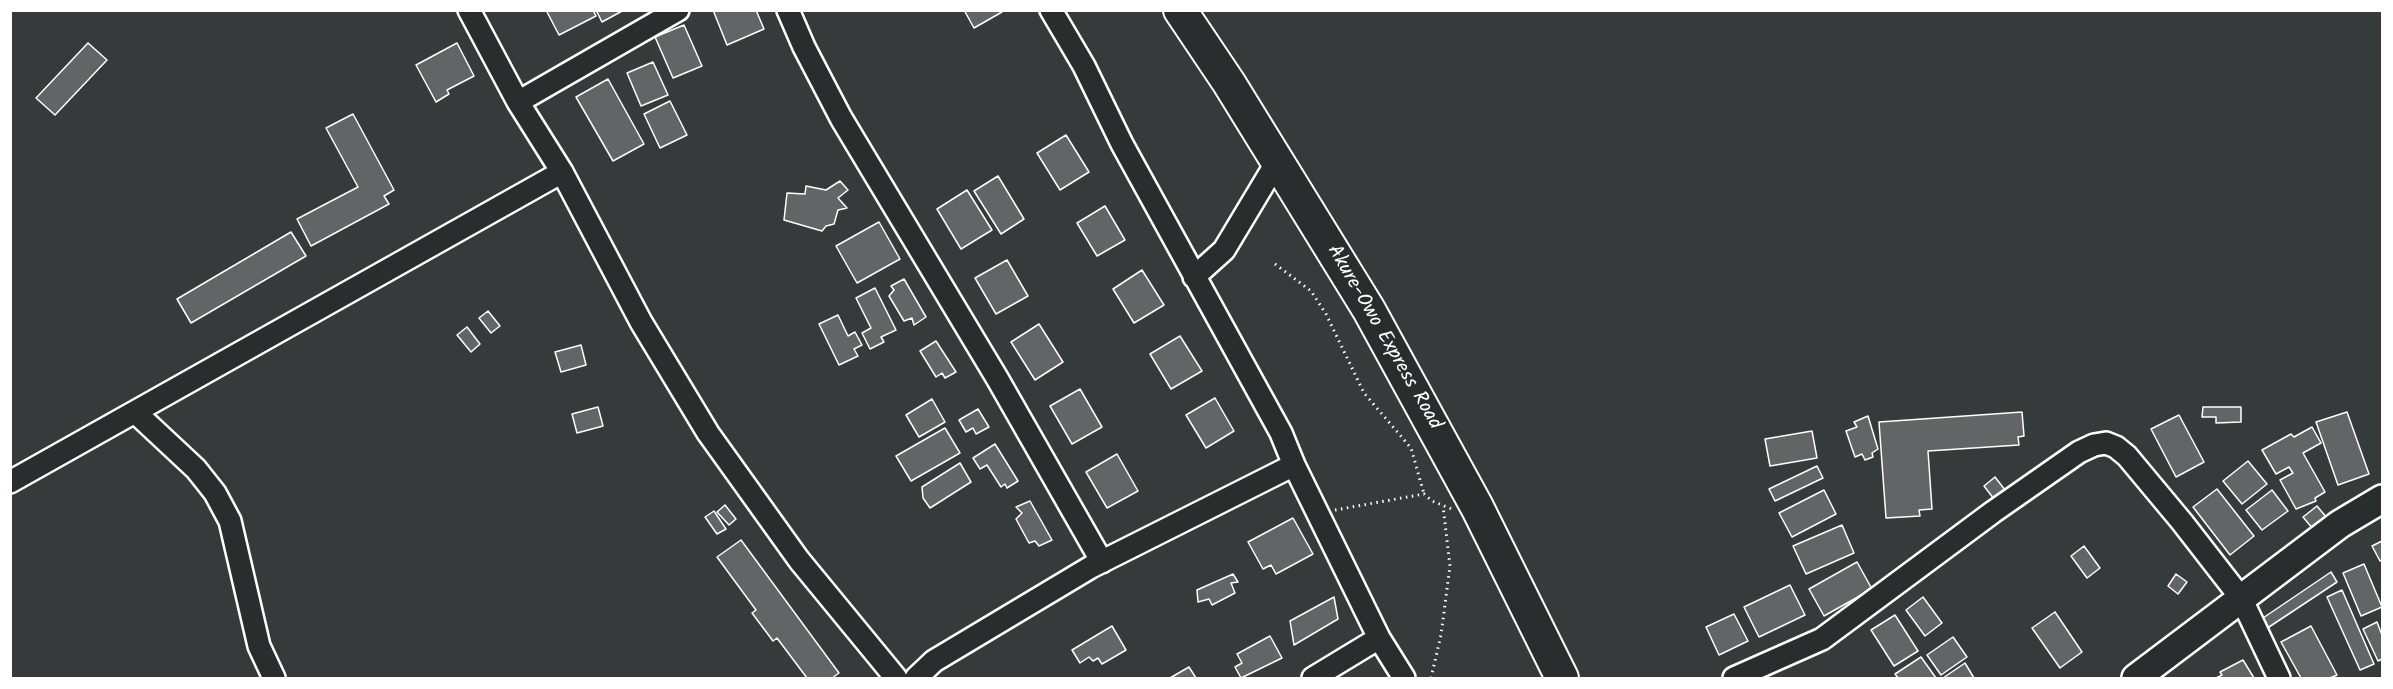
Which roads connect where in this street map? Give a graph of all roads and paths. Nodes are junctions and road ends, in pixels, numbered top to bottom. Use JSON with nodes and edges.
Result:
{"nodes":[{"id":1,"x":469,"y":10,"type":"edge"},
{"id":2,"x":678,"y":10,"type":"edge"},
{"id":3,"x":788,"y":10,"type":"edge"},
{"id":4,"x":1051,"y":10,"type":"edge"},
{"id":5,"x":1180,"y":10,"type":"edge"},
{"id":6,"x":518,"y":102,"type":"junction"},
{"id":7,"x":1278,"y":160,"type":"junction"},
{"id":8,"x":562,"y":172,"type":"junction"},
{"id":9,"x":1275,"y":264,"type":"dead end"},
{"id":10,"x":1194,"y":277,"type":"junction"},
{"id":11,"x":135,"y":412,"type":"junction"},
{"id":12,"x":1294,"y":465,"type":"junction"},
{"id":13,"x":10,"y":482,"type":"edge"},
{"id":14,"x":1424,"y":494,"type":"junction"},
{"id":15,"x":2382,"y":499,"type":"edge"},
{"id":16,"x":1443,"y":506,"type":"junction"},
{"id":17,"x":1477,"y":507,"type":"junction"},
{"id":18,"x":1318,"y":512,"type":"junction"},
{"id":19,"x":1102,"y":562,"type":"junction"},
{"id":20,"x":2241,"y":598,"type":"junction"},
{"id":21,"x":1379,"y":638,"type":"junction"},
{"id":22,"x":274,"y":678,"type":"edge"},
{"id":23,"x":896,"y":678,"type":"edge"},
{"id":24,"x":916,"y":678,"type":"edge"},
{"id":25,"x":1312,"y":678,"type":"edge"},
{"id":26,"x":1404,"y":678,"type":"edge"},
{"id":27,"x":1431,"y":678,"type":"edge"},
{"id":28,"x":1562,"y":678,"type":"edge"},
{"id":29,"x":1734,"y":678,"type":"edge"},
{"id":30,"x":2136,"y":678,"type":"edge"},
{"id":31,"x":2279,"y":678,"type":"edge"}],
"edges":[{"from":1,"to":6,"type":"street"},
{"from":2,"to":6,"type":"street"},
{"from":3,"to":19,"type":"street"},
{"from":4,"to":10,"type":"street"},
{"from":5,"to":7,"type":"highway","name":"Akure-Owo Express Road"},
{"from":6,"to":8,"type":"street"},
{"from":7,"to":10,"type":"street"},
{"from":7,"to":17,"type":"highway","name":"Akure-Owo Express Road"},
{"from":8,"to":11,"type":"street"},
{"from":8,"to":23,"type":"street"},
{"from":9,"to":14,"type":"path"},
{"from":10,"to":12,"type":"street"},
{"from":11,"to":13,"type":"street"},
{"from":11,"to":22,"type":"street"},
{"from":12,"to":18,"type":"street"},
{"from":12,"to":19,"type":"street"},
{"from":14,"to":16,"type":"path"},
{"from":14,"to":18,"type":"path"},
{"from":15,"to":20,"type":"main road"},
{"from":16,"to":17,"type":"path"},
{"from":16,"to":27,"type":"path"},
{"from":17,"to":28,"type":"highway","name":"Akure-Owo Express Road"},
{"from":18,"to":21,"type":"street"},
{"from":19,"to":24,"type":"street"},
{"from":20,"to":29,"type":"street"},
{"from":20,"to":30,"type":"main road"},
{"from":20,"to":31,"type":"street"},
{"from":21,"to":25,"type":"street"},
{"from":21,"to":26,"type":"street"}]}
